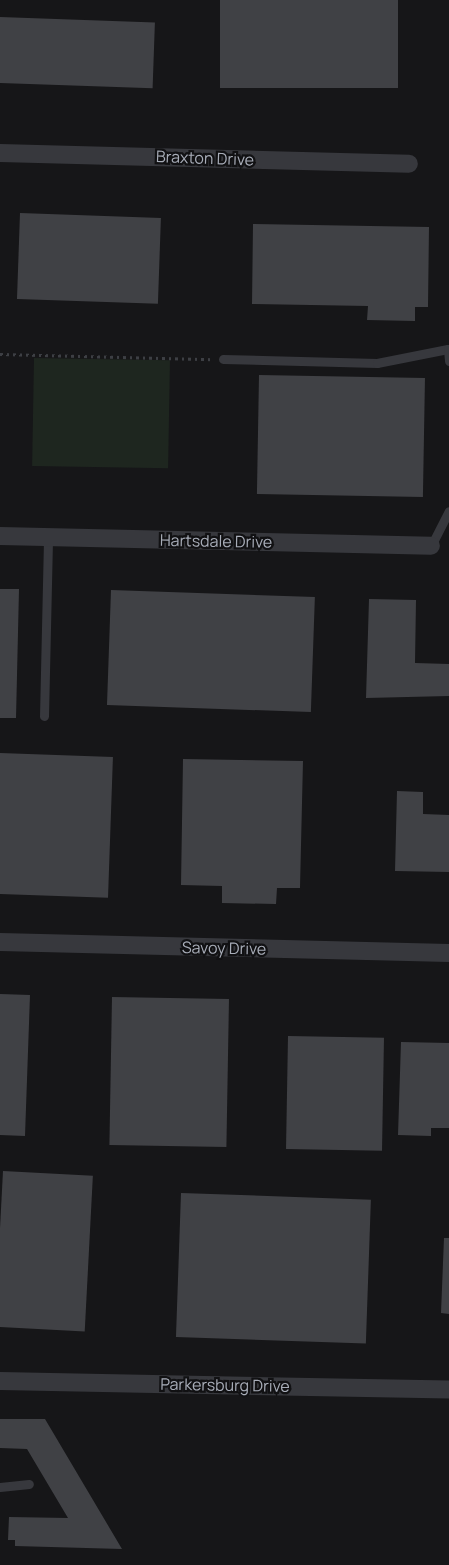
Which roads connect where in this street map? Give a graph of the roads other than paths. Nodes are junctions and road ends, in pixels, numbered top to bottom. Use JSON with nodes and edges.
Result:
{"nodes":[{"id":1,"x":0,"y":153,"type":"edge"},
{"id":2,"x":410,"y":164,"type":"dead end"},
{"id":3,"x":223,"y":359,"type":"road end"},
{"id":4,"x":449,"y":361,"type":"edge"},
{"id":5,"x":449,"y":511,"type":"edge"},
{"id":6,"x":0,"y":536,"type":"edge"},
{"id":7,"x":48,"y":537,"type":"junction"},
{"id":8,"x":431,"y":546,"type":"joint"},
{"id":9,"x":44,"y":716,"type":"dead end"},
{"id":10,"x":0,"y":942,"type":"edge"},
{"id":11,"x":449,"y":953,"type":"edge"},
{"id":12,"x":0,"y":1381,"type":"edge"},
{"id":13,"x":449,"y":1390,"type":"edge"},
{"id":14,"x":29,"y":1484,"type":"dead end"},
{"id":15,"x":0,"y":1487,"type":"edge"}],
"edges":[{"from":1,"to":2,"type":"street","name":"Braxton Drive"},
{"from":3,"to":4,"type":"lane"},
{"from":5,"to":8,"type":"lane"},
{"from":6,"to":7,"type":"street","name":"Hartsdale Drive"},
{"from":7,"to":8,"type":"street","name":"Hartsdale Drive"},
{"from":7,"to":9,"type":"lane"},
{"from":10,"to":11,"type":"street","name":"Savoy Drive"},
{"from":12,"to":13,"type":"street","name":"Parkersburg Drive"},
{"from":14,"to":15,"type":"lane"}]}
